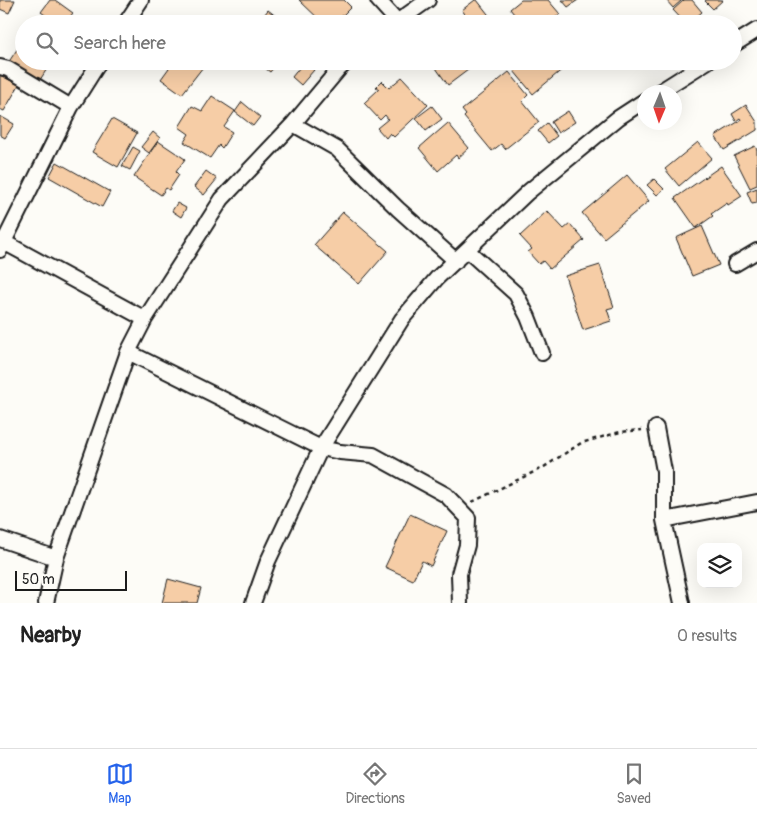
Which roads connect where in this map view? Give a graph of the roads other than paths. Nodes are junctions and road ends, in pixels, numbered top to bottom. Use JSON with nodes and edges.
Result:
{"nodes":[{"id":1,"x":141,"y":0,"type":"edge"},
{"id":2,"x":378,"y":0,"type":"edge"},
{"id":3,"x":428,"y":0,"type":"edge"},
{"id":4,"x":131,"y":15,"type":"edge"},
{"id":5,"x":389,"y":15,"type":"edge"},
{"id":6,"x":406,"y":15,"type":"edge"},
{"id":7,"x":757,"y":30,"type":"edge"},
{"id":8,"x":742,"y":39,"type":"edge"},
{"id":9,"x":0,"y":67,"type":"edge"},
{"id":10,"x":94,"y":70,"type":"edge"},
{"id":11,"x":338,"y":70,"type":"edge"},
{"id":12,"x":694,"y":70,"type":"edge"},
{"id":13,"x":670,"y":85,"type":"edge"},
{"id":14,"x":637,"y":106,"type":"edge"},
{"id":15,"x":71,"y":107,"type":"junction"},
{"id":16,"x":293,"y":124,"type":"junction"},
{"id":17,"x":1,"y":244,"type":"edge"},
{"id":18,"x":467,"y":250,"type":"junction"},
{"id":19,"x":757,"y":251,"type":"edge"},
{"id":20,"x":456,"y":261,"type":"junction"},
{"id":21,"x":735,"y":264,"type":"dead end"},
{"id":22,"x":145,"y":319,"type":"junction"},
{"id":23,"x":128,"y":352,"type":"junction"},
{"id":24,"x":542,"y":353,"type":"dead end"},
{"id":25,"x":656,"y":428,"type":"road end"},
{"id":26,"x":320,"y":448,"type":"junction"},
{"id":27,"x":757,"y":502,"type":"edge"},
{"id":28,"x":664,"y":520,"type":"junction"},
{"id":29,"x":0,"y":539,"type":"edge"},
{"id":30,"x":56,"y":558,"type":"junction"},
{"id":31,"x":46,"y":603,"type":"edge"},
{"id":32,"x":253,"y":603,"type":"edge"},
{"id":33,"x":460,"y":603,"type":"edge"},
{"id":34,"x":682,"y":603,"type":"edge"}],
"edges":[{"from":1,"to":4,"type":"street"},
{"from":2,"to":5,"type":"street"},
{"from":3,"to":6,"type":"street"},
{"from":7,"to":8,"type":"street"},
{"from":9,"to":15,"type":"street"},
{"from":10,"to":15,"type":"street"},
{"from":11,"to":16,"type":"street"},
{"from":12,"to":13,"type":"street"},
{"from":14,"to":18,"type":"street"},
{"from":15,"to":17,"type":"street"},
{"from":16,"to":20,"type":"street"},
{"from":16,"to":22,"type":"street"},
{"from":17,"to":22,"type":"street"},
{"from":18,"to":20,"type":"street"},
{"from":18,"to":24,"type":"street"},
{"from":19,"to":21,"type":"street"},
{"from":20,"to":26,"type":"street"},
{"from":22,"to":23,"type":"street"},
{"from":23,"to":26,"type":"street"},
{"from":23,"to":30,"type":"street"},
{"from":25,"to":28,"type":"street"},
{"from":26,"to":32,"type":"street"},
{"from":26,"to":33,"type":"street"},
{"from":27,"to":28,"type":"street"},
{"from":28,"to":34,"type":"street"},
{"from":29,"to":30,"type":"street"},
{"from":30,"to":31,"type":"street"}]}
